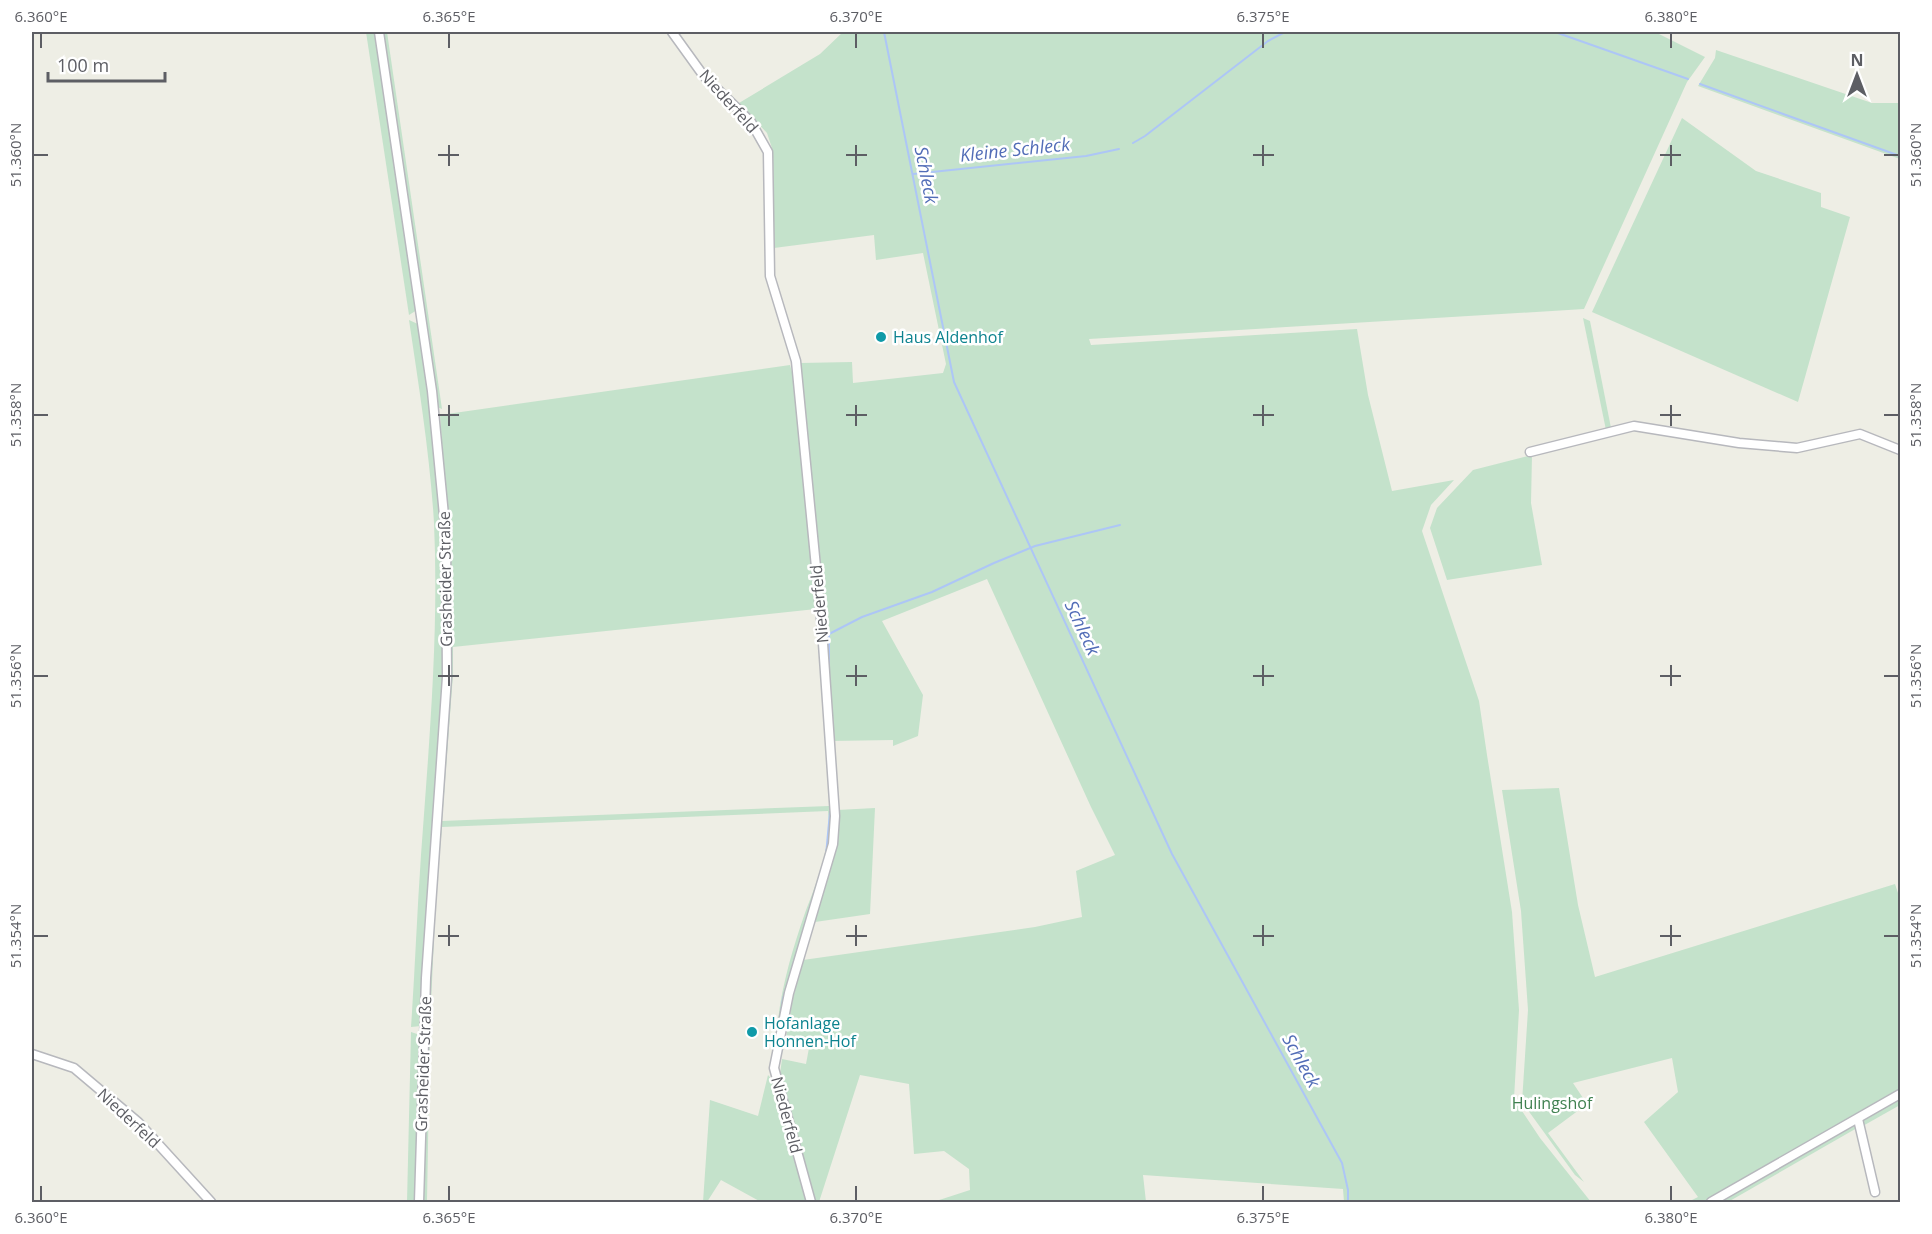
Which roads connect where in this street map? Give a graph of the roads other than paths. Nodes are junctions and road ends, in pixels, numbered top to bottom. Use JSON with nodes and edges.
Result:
{"nodes":[{"id":1,"x":379,"y":32,"type":"edge"},
{"id":2,"x":672,"y":32,"type":"edge"},
{"id":3,"x":1900,"y":450,"type":"edge"},
{"id":4,"x":1530,"y":452,"type":"dead end"},
{"id":5,"x":32,"y":1054,"type":"edge"},
{"id":6,"x":1900,"y":1094,"type":"edge"},
{"id":7,"x":1858,"y":1119,"type":"junction"},
{"id":8,"x":1875,"y":1192,"type":"dead end"},
{"id":9,"x":212,"y":1203,"type":"edge"},
{"id":10,"x":419,"y":1203,"type":"edge"},
{"id":11,"x":811,"y":1203,"type":"edge"},
{"id":12,"x":1712,"y":1203,"type":"edge"}],
"edges":[{"from":1,"to":10,"type":"street","name":"Grasheider Straße"},
{"from":2,"to":11,"type":"street","name":"Niederfeld"},
{"from":3,"to":4,"type":"street"},
{"from":5,"to":9,"type":"street","name":"Niederfeld"},
{"from":6,"to":7,"type":"street"},
{"from":7,"to":8,"type":"street"},
{"from":7,"to":12,"type":"street"}]}
